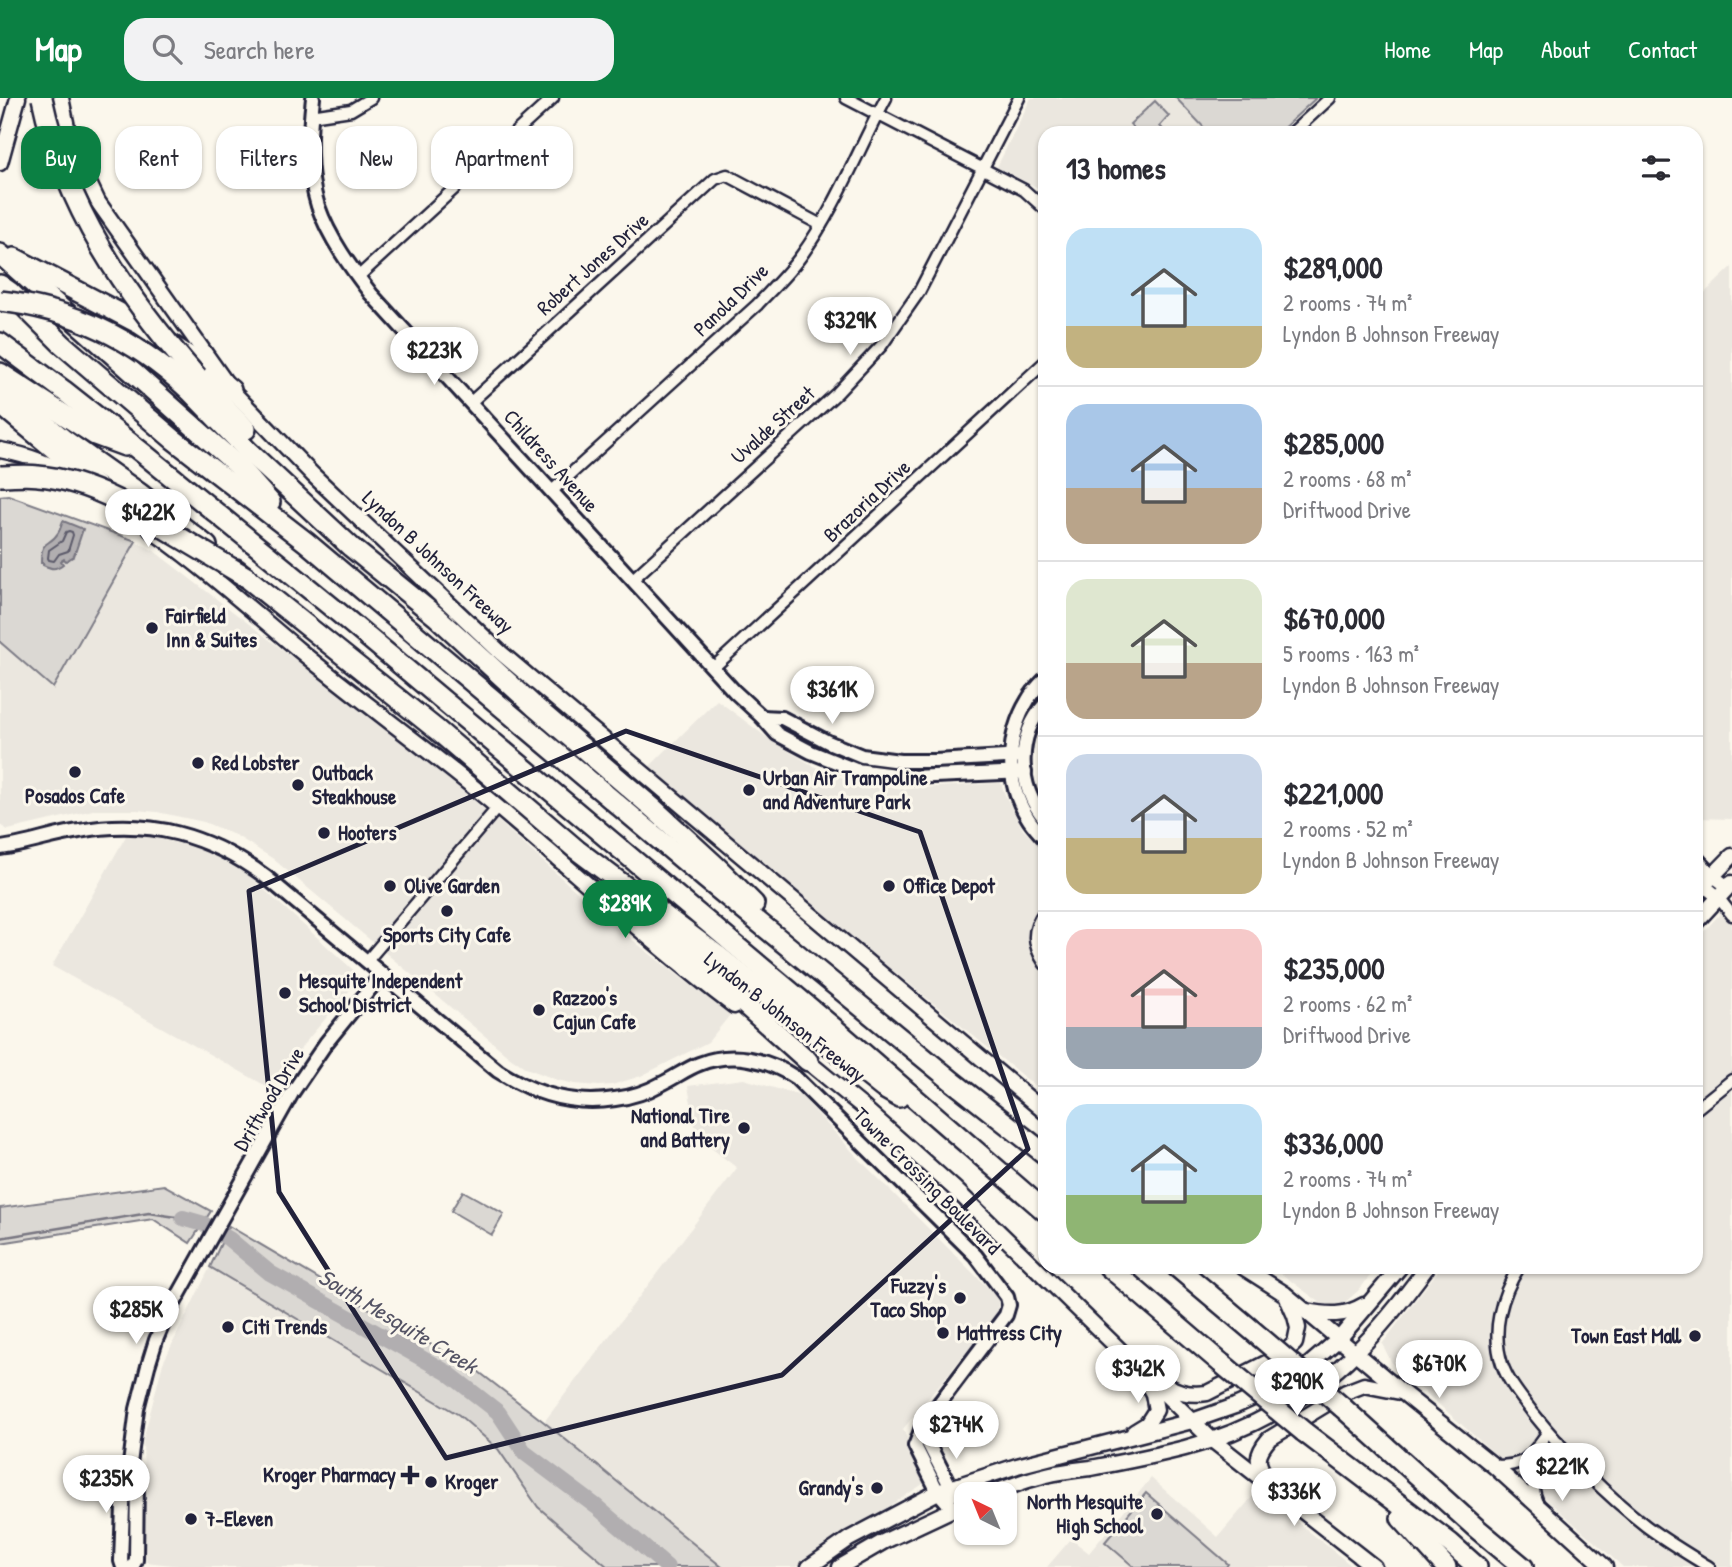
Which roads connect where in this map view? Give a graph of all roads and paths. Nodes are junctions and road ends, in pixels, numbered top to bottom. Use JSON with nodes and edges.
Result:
{"nodes":[{"id":1,"x":18,"y":98,"type":"edge"},
{"id":2,"x":42,"y":98,"type":"edge"},
{"id":3,"x":61,"y":98,"type":"edge"},
{"id":4,"x":313,"y":98,"type":"edge"},
{"id":5,"x":371,"y":98,"type":"edge"},
{"id":6,"x":553,"y":98,"type":"edge"},
{"id":7,"x":846,"y":98,"type":"edge"},
{"id":8,"x":886,"y":98,"type":"edge"},
{"id":9,"x":1019,"y":98,"type":"edge"},
{"id":10,"x":1330,"y":98,"type":"edge"},
{"id":11,"x":878,"y":113,"type":"junction"},
{"id":12,"x":311,"y":116,"type":"junction"},
{"id":13,"x":1300,"y":126,"type":"edge"},
{"id":14,"x":1,"y":159,"type":"edge"},
{"id":15,"x":983,"y":170,"type":"junction"},
{"id":16,"x":1038,"y":203,"type":"edge"},
{"id":17,"x":821,"y":225,"type":"junction"},
{"id":18,"x":0,"y":252,"type":"edge"},
{"id":19,"x":358,"y":277,"type":"junction"},
{"id":20,"x":0,"y":285,"type":"edge"},
{"id":21,"x":0,"y":300,"type":"edge"},
{"id":22,"x":0,"y":343,"type":"edge"},
{"id":23,"x":1038,"y":369,"type":"edge"},
{"id":24,"x":0,"y":373,"type":"edge"},
{"id":25,"x":192,"y":383,"type":"junction"},
{"id":26,"x":0,"y":386,"type":"edge"},
{"id":27,"x":231,"y":390,"type":"junction"},
{"id":28,"x":471,"y":402,"type":"junction"},
{"id":29,"x":0,"y":404,"type":"edge"},
{"id":30,"x":0,"y":450,"type":"edge"},
{"id":31,"x":144,"y":454,"type":"junction"},
{"id":32,"x":0,"y":476,"type":"edge"},
{"id":33,"x":552,"y":491,"type":"junction"},
{"id":34,"x":118,"y":507,"type":"junction"},
{"id":35,"x":306,"y":542,"type":"junction"},
{"id":36,"x":248,"y":578,"type":"junction"},
{"id":37,"x":633,"y":579,"type":"junction"},
{"id":38,"x":713,"y":667,"type":"junction"},
{"id":39,"x":1038,"y":686,"type":"edge"},
{"id":40,"x":1038,"y":712,"type":"edge"},
{"id":41,"x":762,"y":717,"type":"junction"},
{"id":42,"x":1017,"y":757,"type":"junction"},
{"id":43,"x":903,"y":761,"type":"junction"},
{"id":44,"x":1018,"y":772,"type":"junction"},
{"id":45,"x":901,"y":776,"type":"junction"},
{"id":46,"x":498,"y":807,"type":"junction"},
{"id":47,"x":1038,"y":808,"type":"edge"},
{"id":48,"x":1038,"y":831,"type":"edge"},
{"id":49,"x":0,"y":848,"type":"edge"},
{"id":50,"x":1732,"y":856,"type":"edge"},
{"id":51,"x":596,"y":865,"type":"junction"},
{"id":52,"x":1703,"y":882,"type":"edge"},
{"id":53,"x":1703,"y":883,"type":"edge"},
{"id":54,"x":1728,"y":890,"type":"edge"},
{"id":55,"x":1703,"y":915,"type":"edge"},
{"id":56,"x":1732,"y":915,"type":"edge"},
{"id":57,"x":1038,"y":920,"type":"edge"},
{"id":58,"x":1038,"y":953,"type":"edge"},
{"id":59,"x":799,"y":955,"type":"junction"},
{"id":60,"x":366,"y":961,"type":"junction"},
{"id":61,"x":382,"y":974,"type":"junction"},
{"id":62,"x":808,"y":1061,"type":"junction"},
{"id":63,"x":1732,"y":1080,"type":"edge"},
{"id":64,"x":1703,"y":1103,"type":"edge"},
{"id":65,"x":1038,"y":1106,"type":"edge"},
{"id":66,"x":938,"y":1117,"type":"junction"},
{"id":67,"x":1038,"y":1149,"type":"edge"},
{"id":68,"x":1038,"y":1206,"type":"edge"},
{"id":69,"x":1038,"y":1270,"type":"edge"},
{"id":70,"x":1042,"y":1274,"type":"edge"},
{"id":71,"x":1117,"y":1274,"type":"edge"},
{"id":72,"x":1185,"y":1274,"type":"edge"},
{"id":73,"x":1254,"y":1274,"type":"edge"},
{"id":74,"x":1394,"y":1274,"type":"edge"},
{"id":75,"x":1422,"y":1274,"type":"edge"},
{"id":76,"x":1515,"y":1274,"type":"edge"},
{"id":77,"x":1285,"y":1294,"type":"junction"},
{"id":78,"x":1374,"y":1299,"type":"junction"},
{"id":79,"x":1305,"y":1311,"type":"junction"},
{"id":80,"x":1339,"y":1339,"type":"junction"},
{"id":81,"x":1356,"y":1353,"type":"junction"},
{"id":82,"x":1143,"y":1373,"type":"junction"},
{"id":83,"x":1402,"y":1392,"type":"junction"},
{"id":84,"x":1192,"y":1421,"type":"junction"},
{"id":85,"x":1548,"y":1432,"type":"junction"},
{"id":86,"x":1122,"y":1440,"type":"junction"},
{"id":87,"x":1212,"y":1440,"type":"junction"},
{"id":88,"x":1558,"y":1442,"type":"junction"},
{"id":89,"x":131,"y":1464,"type":"junction"},
{"id":90,"x":1494,"y":1466,"type":"junction"},
{"id":91,"x":1365,"y":1479,"type":"junction"},
{"id":92,"x":1017,"y":1484,"type":"edge"},
{"id":93,"x":944,"y":1490,"type":"junction"},
{"id":94,"x":1283,"y":1497,"type":"junction"},
{"id":95,"x":954,"y":1500,"type":"edge"},
{"id":96,"x":1539,"y":1506,"type":"junction"},
{"id":97,"x":954,"y":1507,"type":"edge"},
{"id":98,"x":844,"y":1542,"type":"junction"},
{"id":99,"x":1501,"y":1548,"type":"junction"},
{"id":100,"x":854,"y":1558,"type":"junction"},
{"id":101,"x":123,"y":1567,"type":"edge"},
{"id":102,"x":132,"y":1567,"type":"edge"},
{"id":103,"x":809,"y":1567,"type":"edge"},
{"id":104,"x":840,"y":1567,"type":"edge"},
{"id":105,"x":1374,"y":1567,"type":"edge"},
{"id":106,"x":1446,"y":1567,"type":"edge"},
{"id":107,"x":1477,"y":1567,"type":"edge"},
{"id":108,"x":1523,"y":1567,"type":"edge"},
{"id":109,"x":1534,"y":1567,"type":"edge"},
{"id":110,"x":1605,"y":1567,"type":"edge"},
{"id":111,"x":1709,"y":1567,"type":"edge"}],
"edges":[{"from":1,"to":14,"type":"main road"},
{"from":2,"to":25,"type":"highway","bridge":true},
{"from":3,"to":27,"type":"main road","name":"Lyndon B Johnson Freeway"},
{"from":4,"to":12,"type":"street","name":"Childress Avenue"},
{"from":5,"to":12,"type":"street"},
{"from":6,"to":19,"type":"street"},
{"from":7,"to":11,"type":"street"},
{"from":8,"to":11,"type":"street","name":"Panola Drive"},
{"from":9,"to":15,"type":"street","name":"Uvalde Street"},
{"from":10,"to":13,"type":"street"},
{"from":11,"to":15,"type":"street"},
{"from":11,"to":17,"type":"street","name":"Panola Drive"},
{"from":12,"to":19,"type":"street","name":"Childress Avenue"},
{"from":15,"to":16,"type":"street"},
{"from":15,"to":37,"type":"street","name":"Uvalde Street"},
{"from":17,"to":28,"type":"street","name":"Robert Jones Drive"},
{"from":17,"to":33,"type":"street","name":"Panola Drive"},
{"from":18,"to":27,"type":"highway"},
{"from":18,"to":35,"type":"highway"},
{"from":19,"to":28,"type":"street","name":"Childress Avenue"},
{"from":20,"to":35,"type":"highway"},
{"from":21,"to":25,"type":"highway","bridge":true},
{"from":22,"to":31,"type":"highway","name":"Lyndon B Johnson Freeway"},
{"from":23,"to":38,"type":"street","name":"Brazoria Drive"},
{"from":24,"to":31,"type":"highway"},
{"from":25,"to":59,"type":"highway"},
{"from":26,"to":36,"type":"highway","bridge":true},
{"from":27,"to":65,"type":"main road","name":"Lyndon B Johnson Freeway"},
{"from":28,"to":33,"type":"street","name":"Childress Avenue"},
{"from":29,"to":34,"type":"highway"},
{"from":30,"to":34,"type":"main road","name":"Lyndon B Johnson Freeway"},
{"from":31,"to":66,"type":"highway","name":"Lyndon B Johnson Freeway"},
{"from":32,"to":36,"type":"highway","bridge":true},
{"from":33,"to":37,"type":"street","name":"Childress Avenue"},
{"from":34,"to":46,"type":"main road","name":"Lyndon B Johnson Freeway"},
{"from":35,"to":59,"type":"highway"},
{"from":36,"to":51,"type":"highway"},
{"from":37,"to":38,"type":"street","name":"Childress Avenue"},
{"from":38,"to":41,"type":"street","name":"Childress Avenue"},
{"from":39,"to":42,"type":"street"},
{"from":40,"to":42,"type":"street"},
{"from":41,"to":43,"type":"street","name":"Childress Avenue"},
{"from":41,"to":45,"type":"street","name":"Childress Avenue"},
{"from":42,"to":43,"type":"street","name":"Childress Avenue"},
{"from":42,"to":44,"type":"street"},
{"from":43,"to":45,"type":"street"},
{"from":44,"to":45,"type":"street","name":"Childress Avenue"},
{"from":44,"to":47,"type":"street"},
{"from":44,"to":48,"type":"street"},
{"from":46,"to":60,"type":"street"},
{"from":46,"to":62,"type":"main road","name":"Lyndon B Johnson Freeway"},
{"from":49,"to":60,"type":"street","name":"Towne Crossing Boulevard"},
{"from":50,"to":52,"type":"main road"},
{"from":51,"to":62,"type":"highway"},
{"from":51,"to":66,"type":"highway"},
{"from":53,"to":54,"type":"street"},
{"from":54,"to":55,"type":"main road"},
{"from":54,"to":56,"type":"street"},
{"from":57,"to":58,"type":"street"},
{"from":59,"to":67,"type":"highway"},
{"from":60,"to":61,"type":"street","name":"Towne Crossing Boulevard"},
{"from":61,"to":89,"type":"street","name":"Driftwood Drive"},
{"from":61,"to":93,"type":"street","name":"Towne Crossing Boulevard"},
{"from":62,"to":69,"type":"main road","name":"Lyndon B Johnson Freeway"},
{"from":63,"to":64,"type":"street"},
{"from":66,"to":68,"type":"highway","name":"Lyndon B Johnson Freeway"},
{"from":70,"to":82,"type":"main road","name":"Lyndon B Johnson Freeway"},
{"from":71,"to":91,"type":"highway","bridge":true},
{"from":72,"to":99,"type":"highway","bridge":true},
{"from":73,"to":77,"type":"main road"},
{"from":74,"to":78,"type":"main road"},
{"from":75,"to":81,"type":"main road"},
{"from":76,"to":85,"type":"street"},
{"from":77,"to":79,"type":"main road"},
{"from":77,"to":82,"type":"main road"},
{"from":78,"to":79,"type":"main road"},
{"from":78,"to":80,"type":"main road"},
{"from":79,"to":80,"type":"main road"},
{"from":80,"to":81,"type":"main road"},
{"from":80,"to":84,"type":"main road"},
{"from":81,"to":83,"type":"main road"},
{"from":81,"to":87,"type":"main road"},
{"from":82,"to":84,"type":"main road","name":"Lyndon B Johnson Freeway"},
{"from":82,"to":86,"type":"main road"},
{"from":83,"to":90,"type":"main road"},
{"from":83,"to":94,"type":"main road"},
{"from":84,"to":86,"type":"main road"},
{"from":84,"to":87,"type":"main road","name":"Lyndon B Johnson Freeway"},
{"from":85,"to":88,"type":"street"},
{"from":85,"to":90,"type":"street"},
{"from":86,"to":93,"type":"main road"},
{"from":87,"to":92,"type":"main road"},
{"from":87,"to":94,"type":"main road","name":"Lyndon B Johnson Freeway"},
{"from":88,"to":96,"type":"street"},
{"from":88,"to":111,"type":"street"},
{"from":89,"to":101,"type":"street"},
{"from":89,"to":102,"type":"street"},
{"from":90,"to":96,"type":"main road"},
{"from":91,"to":106,"type":"highway"},
{"from":91,"to":107,"type":"highway"},
{"from":93,"to":95,"type":"street","name":"Towne Crossing Boulevard"},
{"from":93,"to":98,"type":"main road"},
{"from":94,"to":105,"type":"main road","name":"Lyndon B Johnson Freeway"},
{"from":96,"to":110,"type":"main road"},
{"from":97,"to":100,"type":"main road"},
{"from":98,"to":100,"type":"main road"},
{"from":98,"to":103,"type":"main road"},
{"from":99,"to":108,"type":"highway"},
{"from":99,"to":109,"type":"highway"},
{"from":100,"to":104,"type":"main road"}]}
